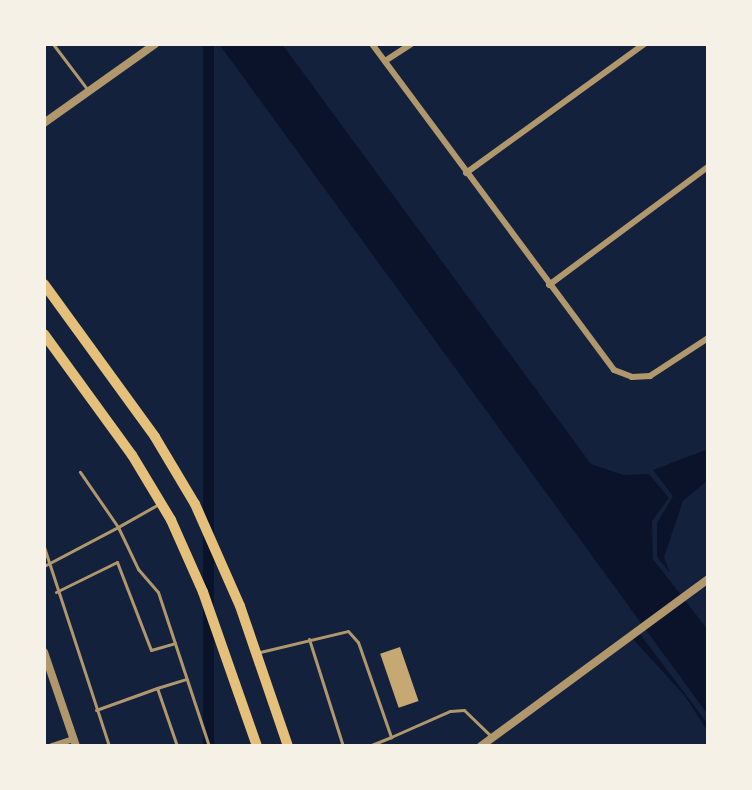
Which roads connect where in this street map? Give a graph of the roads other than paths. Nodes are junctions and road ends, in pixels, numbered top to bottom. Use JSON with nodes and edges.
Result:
{"nodes":[{"id":1,"x":53,"y":44,"type":"edge"},
{"id":2,"x":155,"y":44,"type":"edge"},
{"id":3,"x":372,"y":44,"type":"edge"},
{"id":4,"x":411,"y":44,"type":"edge"},
{"id":5,"x":644,"y":44,"type":"edge"},
{"id":6,"x":385,"y":61,"type":"junction"},
{"id":7,"x":89,"y":91,"type":"junction"},
{"id":8,"x":44,"y":123,"type":"edge"},
{"id":9,"x":708,"y":167,"type":"edge"},
{"id":10,"x":466,"y":173,"type":"junction"},
{"id":11,"x":44,"y":284,"type":"edge"},
{"id":12,"x":549,"y":285,"type":"junction"},
{"id":13,"x":44,"y":334,"type":"edge"},
{"id":14,"x":708,"y":338,"type":"edge"},
{"id":15,"x":80,"y":472,"type":"dead end"},
{"id":16,"x":161,"y":502,"type":"junction"},
{"id":17,"x":118,"y":527,"type":"junction"},
{"id":18,"x":44,"y":547,"type":"edge"},
{"id":19,"x":51,"y":562,"type":"junction"},
{"id":20,"x":44,"y":566,"type":"edge"},
{"id":21,"x":708,"y":579,"type":"edge"},
{"id":22,"x":56,"y":592,"type":"junction"},
{"id":23,"x":309,"y":638,"type":"junction"},
{"id":24,"x":175,"y":643,"type":"junction"},
{"id":25,"x":44,"y":652,"type":"edge"},
{"id":26,"x":256,"y":653,"type":"junction"},
{"id":27,"x":187,"y":679,"type":"junction"},
{"id":28,"x":157,"y":688,"type":"junction"},
{"id":29,"x":96,"y":710,"type":"junction"},
{"id":30,"x":391,"y":737,"type":"junction"},
{"id":31,"x":75,"y":742,"type":"edge"},
{"id":32,"x":497,"y":743,"type":"edge"},
{"id":33,"x":52,"y":746,"type":"edge"},
{"id":34,"x":109,"y":746,"type":"edge"},
{"id":35,"x":177,"y":746,"type":"edge"},
{"id":36,"x":209,"y":746,"type":"edge"},
{"id":37,"x":257,"y":746,"type":"edge"},
{"id":38,"x":288,"y":746,"type":"edge"},
{"id":39,"x":343,"y":746,"type":"edge"},
{"id":40,"x":369,"y":746,"type":"edge"},
{"id":41,"x":481,"y":746,"type":"edge"}],
"edges":[{"from":1,"to":7,"type":"lane"},
{"from":2,"to":7,"type":"street"},
{"from":3,"to":6,"type":"street"},
{"from":4,"to":6,"type":"street"},
{"from":5,"to":10,"type":"street"},
{"from":6,"to":10,"type":"street"},
{"from":7,"to":8,"type":"street"},
{"from":9,"to":12,"type":"street"},
{"from":10,"to":12,"type":"street"},
{"from":11,"to":26,"type":"main road"},
{"from":12,"to":14,"type":"street"},
{"from":13,"to":16,"type":"main road"},
{"from":15,"to":17,"type":"lane"},
{"from":16,"to":17,"type":"lane"},
{"from":16,"to":37,"type":"main road"},
{"from":17,"to":19,"type":"lane"},
{"from":17,"to":24,"type":"lane"},
{"from":18,"to":19,"type":"lane"},
{"from":19,"to":20,"type":"lane"},
{"from":19,"to":22,"type":"lane"},
{"from":21,"to":32,"type":"street"},
{"from":22,"to":24,"type":"lane"},
{"from":22,"to":29,"type":"lane"},
{"from":23,"to":26,"type":"lane"},
{"from":23,"to":30,"type":"lane"},
{"from":23,"to":39,"type":"lane"},
{"from":24,"to":27,"type":"lane"},
{"from":25,"to":31,"type":"street"},
{"from":26,"to":38,"type":"main road"},
{"from":27,"to":28,"type":"lane"},
{"from":27,"to":36,"type":"lane"},
{"from":28,"to":29,"type":"lane"},
{"from":28,"to":35,"type":"lane"},
{"from":29,"to":34,"type":"lane"},
{"from":30,"to":32,"type":"lane"},
{"from":30,"to":40,"type":"lane"},
{"from":31,"to":33,"type":"street"},
{"from":32,"to":41,"type":"street"}]}
